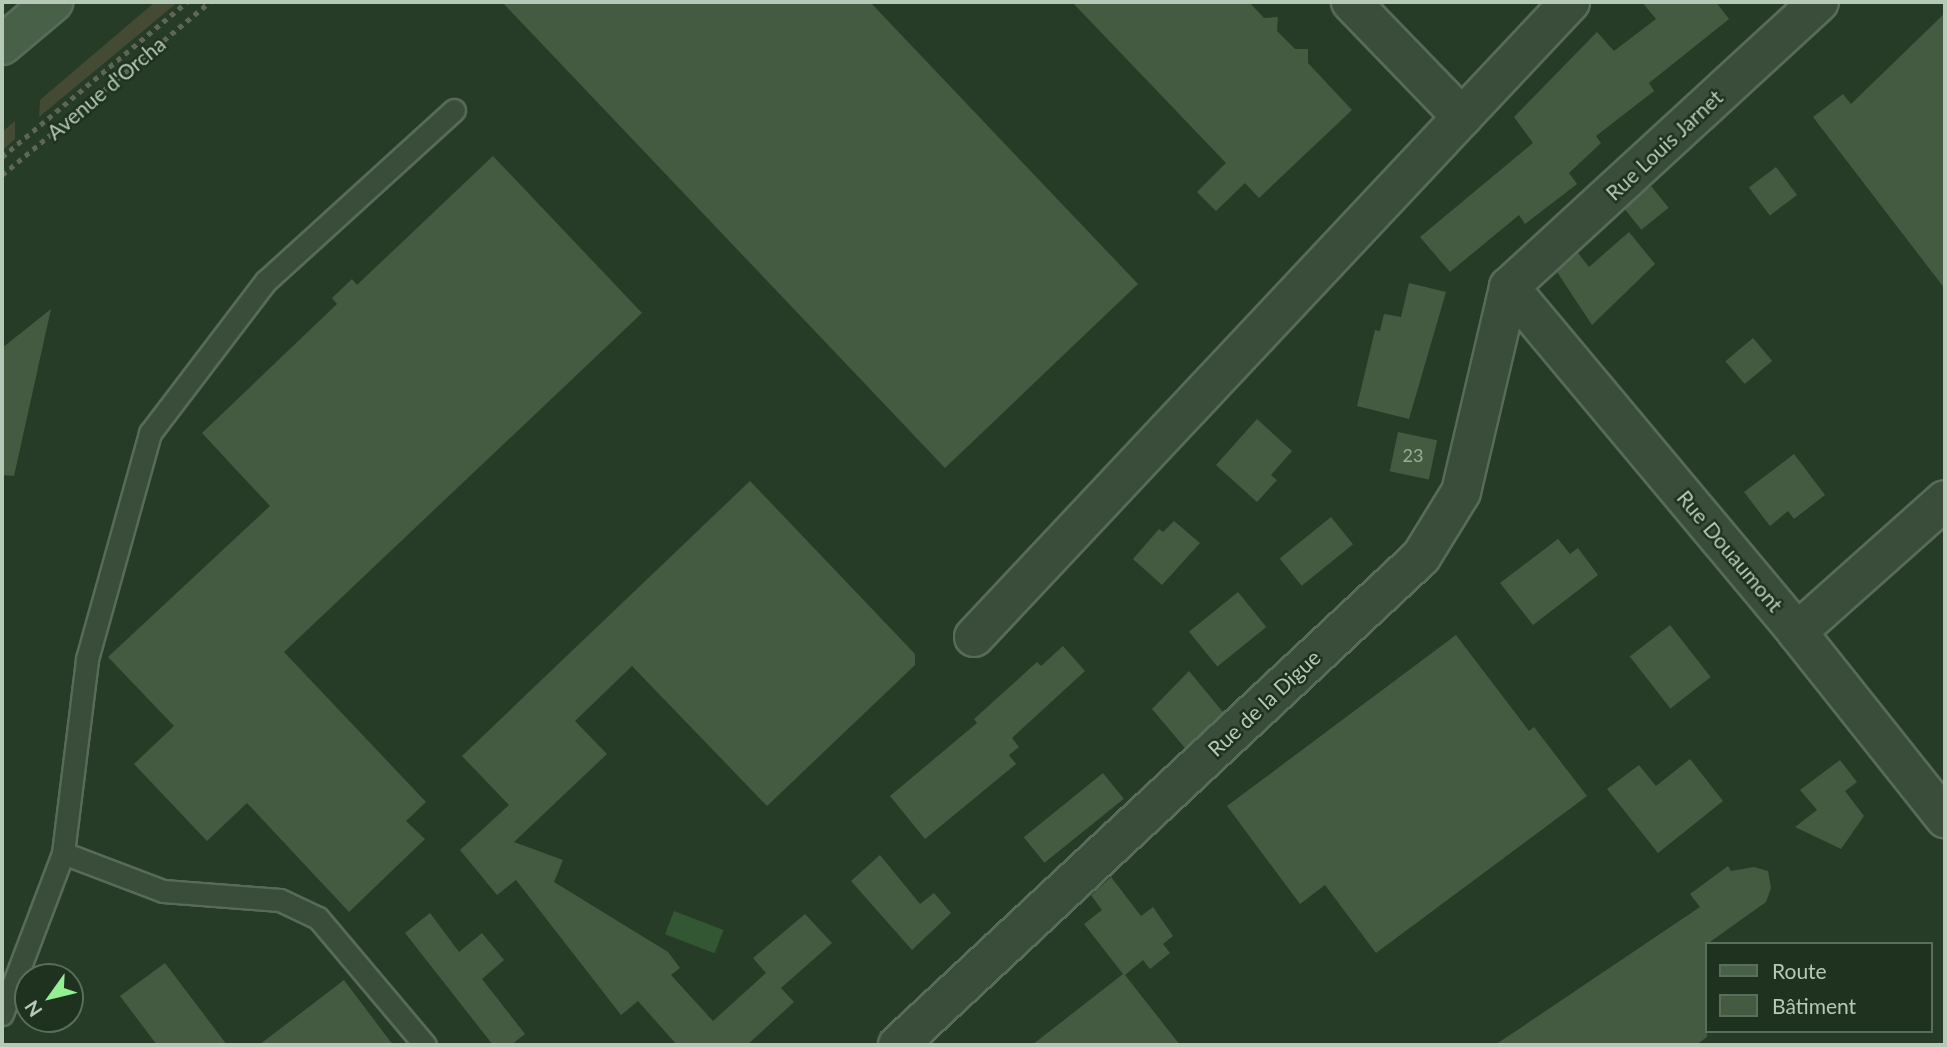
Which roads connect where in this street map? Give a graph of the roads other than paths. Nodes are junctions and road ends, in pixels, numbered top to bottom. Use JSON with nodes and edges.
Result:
{"nodes":[{"id":1,"x":53,"y":2,"type":"edge"},
{"id":2,"x":1351,"y":2,"type":"edge"},
{"id":3,"x":1570,"y":2,"type":"edge"},
{"id":4,"x":1819,"y":2,"type":"edge"},
{"id":5,"x":2,"y":45,"type":"edge"},
{"id":6,"x":454,"y":110,"type":"dead end"},
{"id":7,"x":1462,"y":117,"type":"junction"},
{"id":8,"x":1509,"y":287,"type":"junction"},
{"id":9,"x":1945,"y":500,"type":"edge"},
{"id":10,"x":1797,"y":632,"type":"junction"},
{"id":11,"x":974,"y":637,"type":"dead end"},
{"id":12,"x":1945,"y":818,"type":"edge"},
{"id":13,"x":63,"y":853,"type":"junction"},
{"id":14,"x":2,"y":1014,"type":"edge"},
{"id":15,"x":425,"y":1045,"type":"edge"},
{"id":16,"x":898,"y":1045,"type":"edge"}],
"edges":[{"from":1,"to":5,"type":"main road"},
{"from":2,"to":7,"type":"street"},
{"from":3,"to":7,"type":"street"},
{"from":4,"to":8,"type":"street","name":"Rue Louis Jarnet"},
{"from":6,"to":13,"type":"lane"},
{"from":7,"to":11,"type":"street"},
{"from":8,"to":10,"type":"street","name":"Rue Douaumont"},
{"from":8,"to":16,"type":"street","name":"Rue de la Digue"},
{"from":9,"to":10,"type":"street"},
{"from":10,"to":12,"type":"street","name":"Rue Douaumont"},
{"from":13,"to":14,"type":"lane"},
{"from":13,"to":15,"type":"lane"}]}
